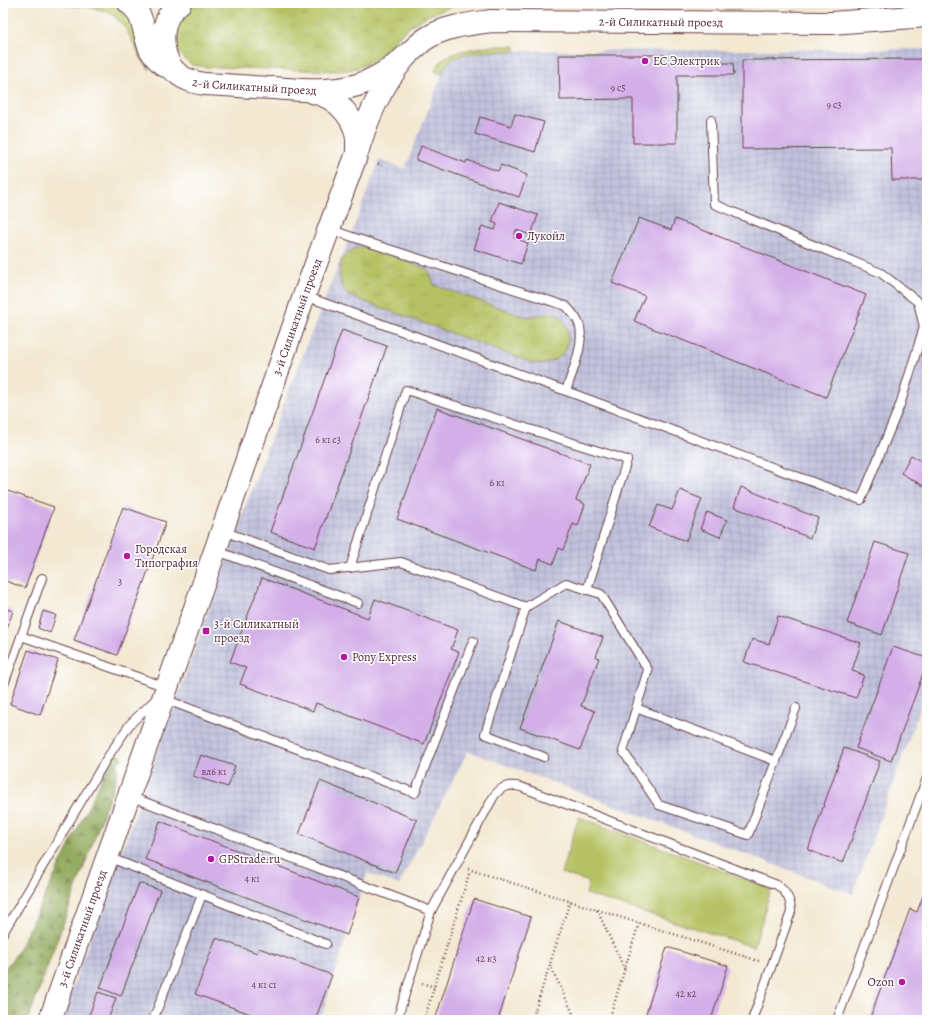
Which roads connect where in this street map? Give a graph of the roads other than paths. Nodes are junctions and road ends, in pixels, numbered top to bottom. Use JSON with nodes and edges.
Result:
{"nodes":[{"id":1,"x":129,"y":3,"type":"edge"},
{"id":2,"x":180,"y":3,"type":"edge"},
{"id":3,"x":927,"y":16,"type":"edge"},
{"id":4,"x":405,"y":57,"type":"junction"},
{"id":5,"x":177,"y":74,"type":"junction"},
{"id":6,"x":303,"y":90,"type":"junction"},
{"id":7,"x":370,"y":114,"type":"joint"},
{"id":8,"x":711,"y":120,"type":"dead end"},
{"id":9,"x":356,"y":156,"type":"junction"},
{"id":10,"x":329,"y":229,"type":"junction"},
{"id":11,"x":304,"y":296,"type":"junction"},
{"id":12,"x":566,"y":391,"type":"junction"},
{"id":13,"x":219,"y":541,"type":"junction"},
{"id":14,"x":350,"y":568,"type":"junction"},
{"id":15,"x":42,"y":578,"type":"dead end"},
{"id":16,"x":586,"y":590,"type":"junction"},
{"id":17,"x":358,"y":603,"type":"dead end"},
{"id":18,"x":526,"y":607,"type":"junction"},
{"id":19,"x":21,"y":636,"type":"junction"},
{"id":20,"x":473,"y":641,"type":"dead end"},
{"id":21,"x":3,"y":687,"type":"edge"},
{"id":22,"x":165,"y":693,"type":"junction"},
{"id":23,"x":636,"y":708,"type":"junction"},
{"id":24,"x":796,"y":708,"type":"dead end"},
{"id":25,"x":544,"y":757,"type":"dead end"},
{"id":26,"x":776,"y":761,"type":"junction"},
{"id":27,"x":927,"y":778,"type":"edge"},
{"id":28,"x":129,"y":796,"type":"junction"},
{"id":29,"x":107,"y":857,"type":"junction"},
{"id":30,"x":202,"y":895,"type":"junction"},
{"id":31,"x":431,"y":911,"type":"junction"},
{"id":32,"x":3,"y":933,"type":"edge"},
{"id":33,"x":326,"y":944,"type":"dead end"},
{"id":34,"x":50,"y":1020,"type":"edge"},
{"id":35,"x":153,"y":1020,"type":"edge"},
{"id":36,"x":397,"y":1020,"type":"edge"},
{"id":37,"x":752,"y":1020,"type":"edge"},
{"id":38,"x":837,"y":1020,"type":"edge"}],
"edges":[{"from":1,"to":5,"type":"street"},
{"from":2,"to":5,"type":"street","name":"2-й Силикатный проезд"},
{"from":3,"to":4,"type":"street","name":"2-й Силикатный проезд"},
{"from":4,"to":6,"type":"street","name":"2-й Силикатный проезд"},
{"from":4,"to":7,"type":"street","name":"2-й Силикатный проезд"},
{"from":5,"to":6,"type":"street","name":"2-й Силикатный проезд"},
{"from":6,"to":9,"type":"street"},
{"from":7,"to":9,"type":"street","name":"3-й Силикатный проезд"},
{"from":8,"to":12,"type":"lane"},
{"from":9,"to":10,"type":"street","name":"3-й Силикатный проезд"},
{"from":10,"to":11,"type":"street","name":"3-й Силикатный проезд"},
{"from":10,"to":12,"type":"lane"},
{"from":11,"to":12,"type":"lane"},
{"from":11,"to":13,"type":"street","name":"3-й Силикатный проезд"},
{"from":13,"to":14,"type":"lane"},
{"from":13,"to":17,"type":"lane"},
{"from":13,"to":22,"type":"street","name":"3-й Силикатный проезд"},
{"from":14,"to":16,"type":"lane"},
{"from":14,"to":18,"type":"lane"},
{"from":15,"to":19,"type":"lane"},
{"from":16,"to":18,"type":"lane"},
{"from":16,"to":23,"type":"lane"},
{"from":18,"to":25,"type":"lane"},
{"from":19,"to":21,"type":"lane"},
{"from":19,"to":22,"type":"lane"},
{"from":20,"to":22,"type":"lane"},
{"from":22,"to":28,"type":"street","name":"3-й Силикатный проезд"},
{"from":22,"to":32,"type":"lane"},
{"from":23,"to":26,"type":"lane"},
{"from":23,"to":26,"type":"lane"},
{"from":24,"to":26,"type":"lane"},
{"from":27,"to":38,"type":"lane"},
{"from":28,"to":29,"type":"street","name":"3-й Силикатный проезд"},
{"from":28,"to":31,"type":"lane"},
{"from":29,"to":30,"type":"lane"},
{"from":29,"to":34,"type":"street","name":"3-й Силикатный проезд"},
{"from":30,"to":33,"type":"lane"},
{"from":30,"to":35,"type":"lane"},
{"from":31,"to":36,"type":"lane"},
{"from":31,"to":37,"type":"lane"}]}
